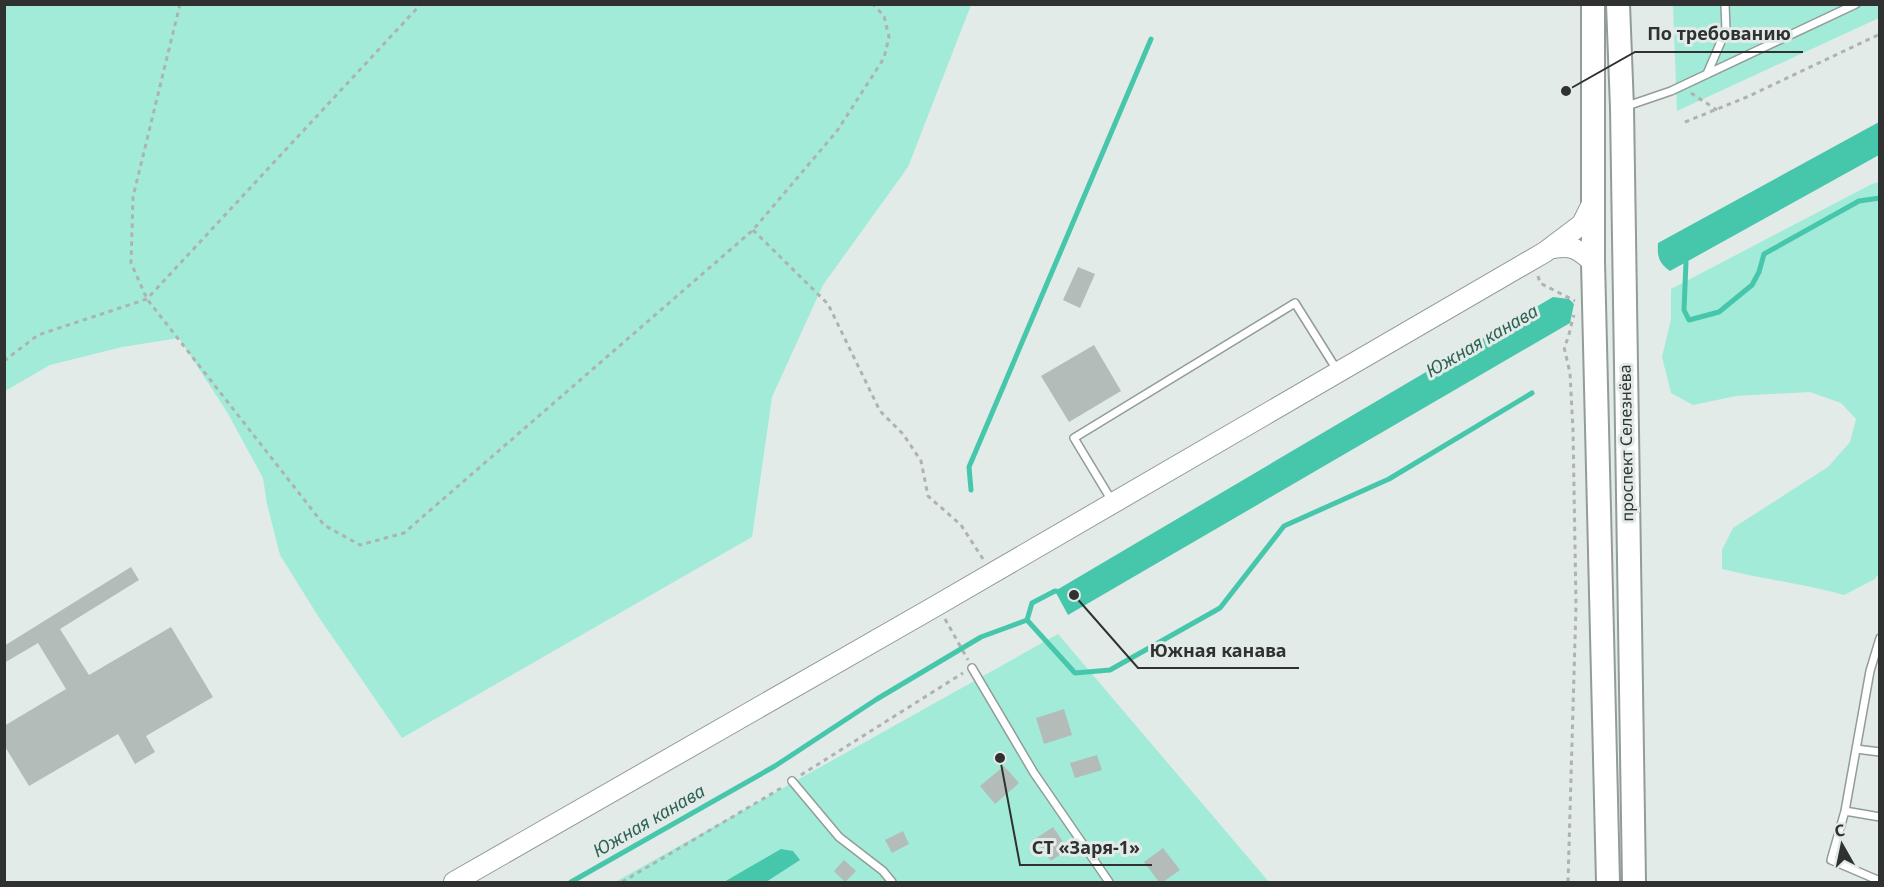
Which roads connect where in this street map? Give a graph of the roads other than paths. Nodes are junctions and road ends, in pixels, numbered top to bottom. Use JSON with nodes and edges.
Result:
{"nodes":[{"id":1,"x":1593,"y":4,"type":"edge"},
{"id":2,"x":1618,"y":4,"type":"edge"},
{"id":3,"x":1725,"y":4,"type":"edge"},
{"id":4,"x":1856,"y":4,"type":"edge"},
{"id":5,"x":1707,"y":74,"type":"junction"},
{"id":6,"x":1622,"y":108,"type":"junction"},
{"id":7,"x":1593,"y":202,"type":"junction"},
{"id":8,"x":1553,"y":248,"type":"junction"},
{"id":9,"x":1593,"y":262,"type":"junction"},
{"id":10,"x":1339,"y":372,"type":"junction"},
{"id":11,"x":1113,"y":503,"type":"junction"},
{"id":12,"x":1880,"y":638,"type":"edge"},
{"id":13,"x":972,"y":668,"type":"road end"},
{"id":14,"x":1856,"y":749,"type":"junction"},
{"id":15,"x":1880,"y":752,"type":"edge"},
{"id":16,"x":792,"y":781,"type":"dead end"},
{"id":17,"x":1845,"y":810,"type":"junction"},
{"id":18,"x":1880,"y":817,"type":"edge"},
{"id":19,"x":1880,"y":881,"type":"edge"},
{"id":20,"x":454,"y":882,"type":"edge"},
{"id":21,"x":892,"y":882,"type":"edge"},
{"id":22,"x":1109,"y":882,"type":"edge"},
{"id":23,"x":1608,"y":882,"type":"edge"},
{"id":24,"x":1634,"y":882,"type":"edge"}],
"edges":[{"from":1,"to":7,"type":"main road","name":"проспект Селезнёва"},
{"from":2,"to":6,"type":"main road","name":"проспект Селезнёва"},
{"from":3,"to":5,"type":"lane"},
{"from":4,"to":5,"type":"lane"},
{"from":5,"to":6,"type":"lane"},
{"from":6,"to":24,"type":"main road","name":"проспект Селезнёва"},
{"from":7,"to":8,"type":"main road"},
{"from":7,"to":9,"type":"main road","name":"проспект Селезнёва"},
{"from":8,"to":9,"type":"main road"},
{"from":8,"to":10,"type":"main road"},
{"from":9,"to":23,"type":"main road","name":"проспект Селезнёва"},
{"from":10,"to":11,"type":"main road"},
{"from":10,"to":11,"type":"lane"},
{"from":11,"to":20,"type":"main road"},
{"from":12,"to":14,"type":"lane"},
{"from":13,"to":22,"type":"lane"},
{"from":14,"to":15,"type":"lane"},
{"from":14,"to":17,"type":"lane"},
{"from":16,"to":21,"type":"lane"},
{"from":17,"to":18,"type":"lane"},
{"from":17,"to":19,"type":"lane"}]}
